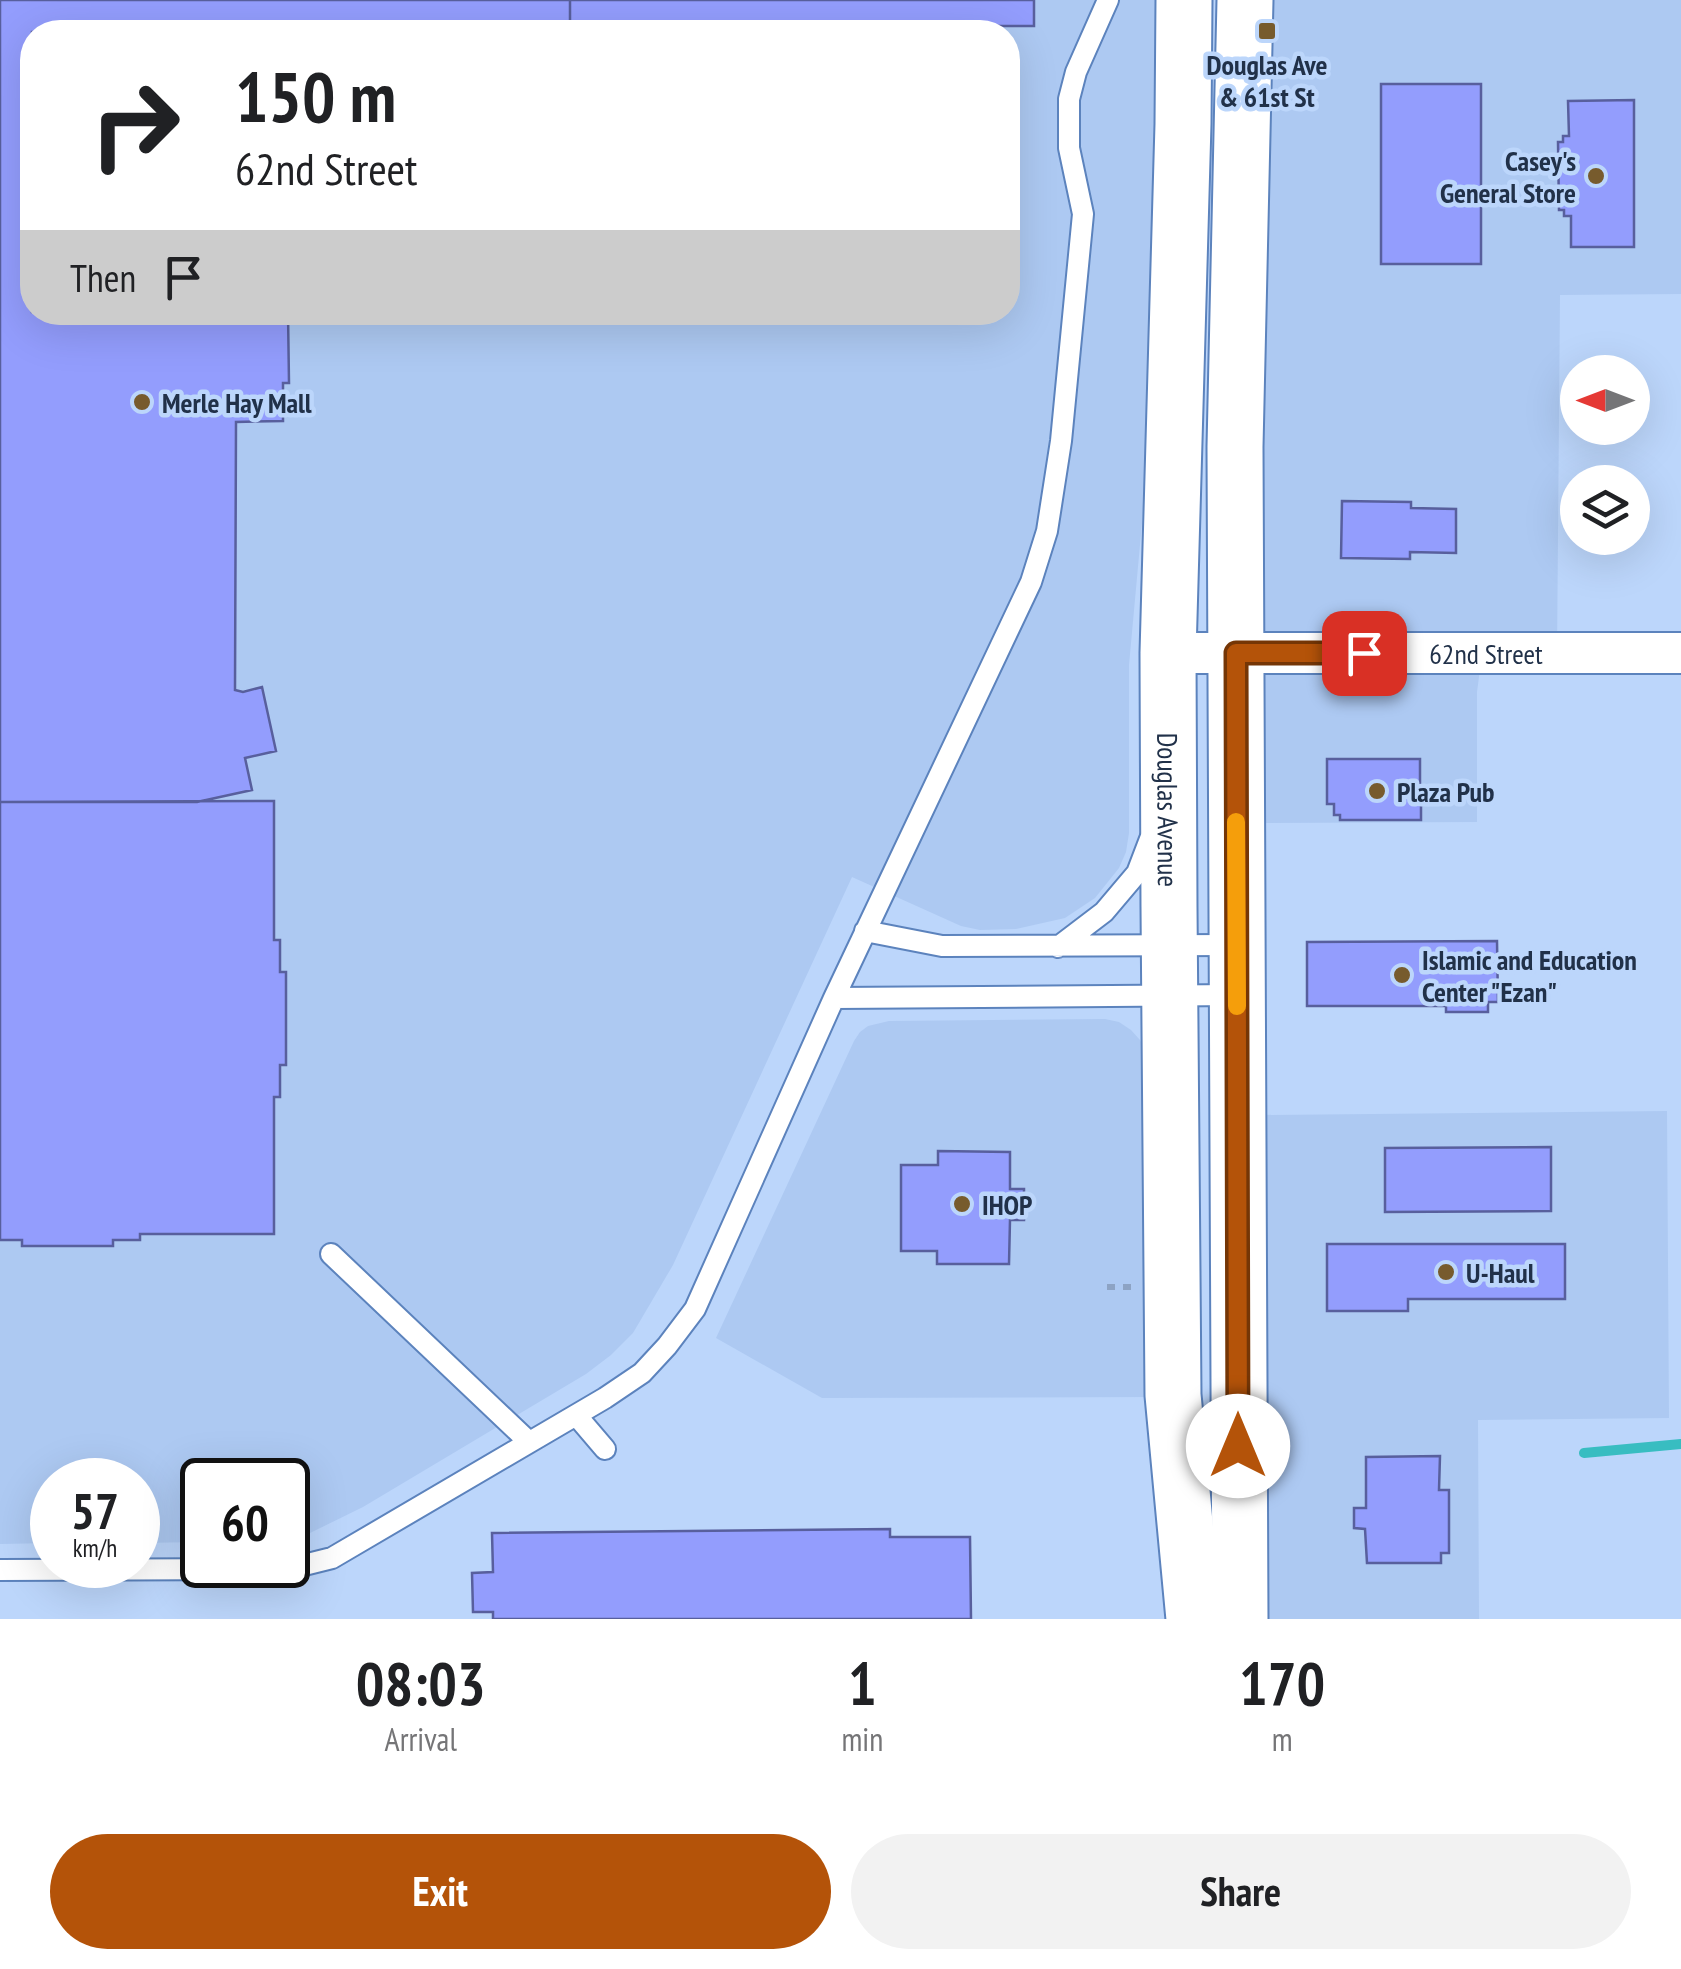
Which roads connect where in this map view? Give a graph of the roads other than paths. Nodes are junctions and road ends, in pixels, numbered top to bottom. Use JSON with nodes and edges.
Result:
{"nodes":[{"id":1,"x":1108,"y":0,"type":"edge"},
{"id":2,"x":1184,"y":0,"type":"edge"},
{"id":3,"x":1245,"y":0,"type":"edge"},
{"id":4,"x":1168,"y":653,"type":"junction"},
{"id":5,"x":1236,"y":653,"type":"junction"},
{"id":6,"x":1681,"y":653,"type":"edge"},
{"id":7,"x":1169,"y":791,"type":"junction"},
{"id":8,"x":865,"y":931,"type":"junction"},
{"id":9,"x":1058,"y":946,"type":"junction"},
{"id":10,"x":1236,"y":970,"type":"junction"},
{"id":11,"x":1170,"y":972,"type":"junction"},
{"id":12,"x":834,"y":998,"type":"junction"},
{"id":13,"x":331,"y":1254,"type":"dead end"},
{"id":14,"x":576,"y":1415,"type":"junction"},
{"id":15,"x":529,"y":1442,"type":"junction"},
{"id":16,"x":605,"y":1448,"type":"dead end"},
{"id":17,"x":0,"y":1570,"type":"edge"},
{"id":18,"x":1194,"y":1619,"type":"edge"},
{"id":19,"x":1240,"y":1619,"type":"edge"}],
"edges":[{"from":1,"to":8,"type":"lane"},
{"from":2,"to":4,"type":"main road","name":"Douglas Avenue"},
{"from":3,"to":5,"type":"main road"},
{"from":4,"to":5,"type":"street","name":"62nd Street"},
{"from":4,"to":7,"type":"main road","name":"Douglas Avenue"},
{"from":5,"to":6,"type":"street","name":"62nd Street"},
{"from":5,"to":10,"type":"main road"},
{"from":7,"to":9,"type":"lane"},
{"from":7,"to":11,"type":"main road","name":"Douglas Avenue"},
{"from":8,"to":9,"type":"lane"},
{"from":8,"to":12,"type":"lane"},
{"from":9,"to":11,"type":"lane"},
{"from":10,"to":11,"type":"lane"},
{"from":10,"to":11,"type":"lane"},
{"from":10,"to":19,"type":"main road"},
{"from":11,"to":12,"type":"lane"},
{"from":11,"to":18,"type":"main road","name":"Douglas Avenue"},
{"from":12,"to":14,"type":"lane"},
{"from":13,"to":15,"type":"lane"},
{"from":14,"to":15,"type":"lane"},
{"from":14,"to":16,"type":"lane"},
{"from":15,"to":17,"type":"lane"}]}
